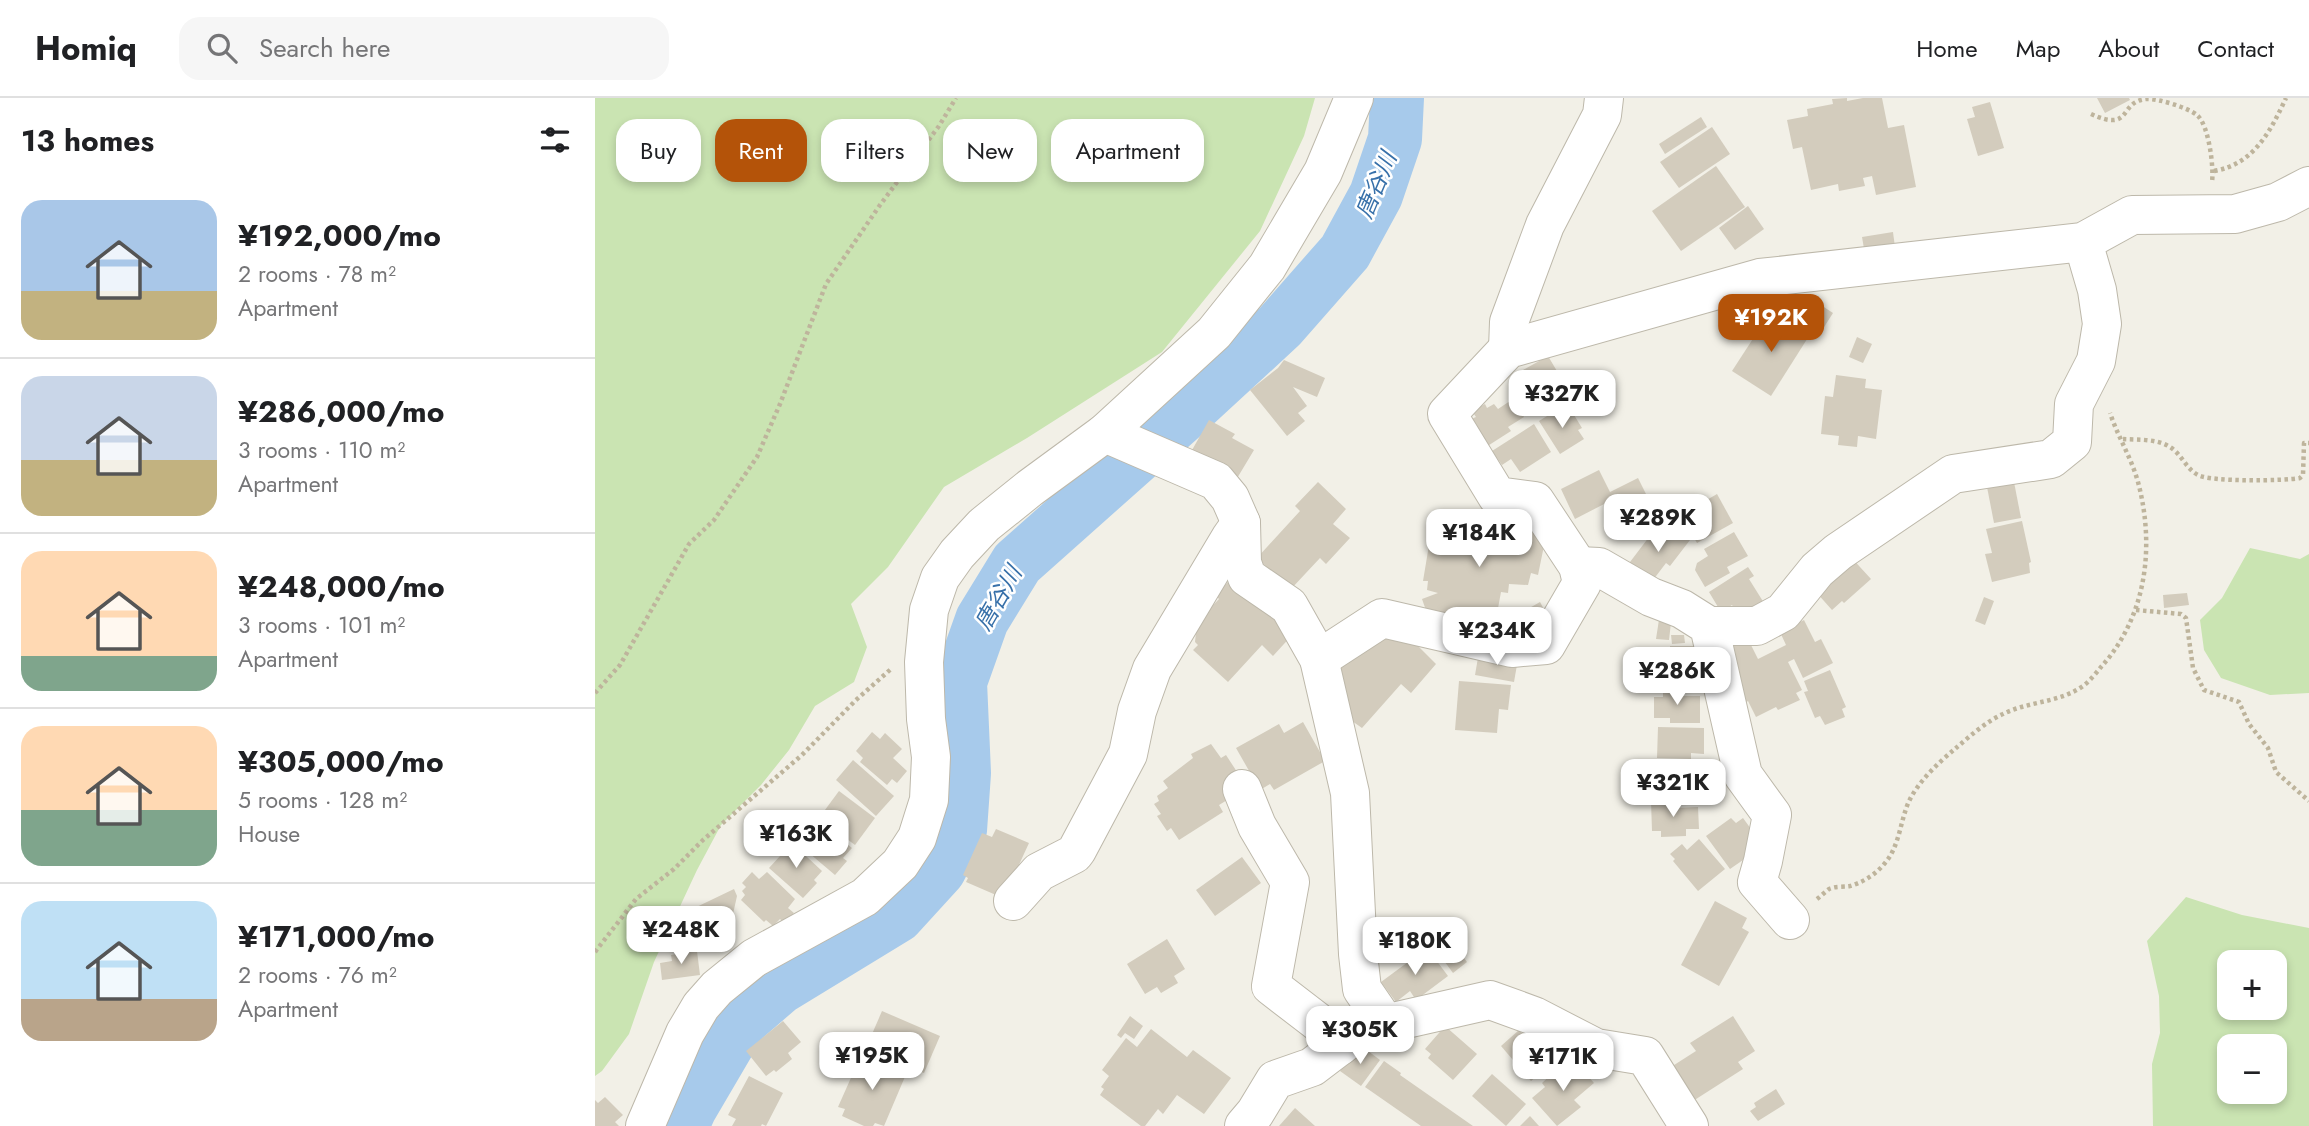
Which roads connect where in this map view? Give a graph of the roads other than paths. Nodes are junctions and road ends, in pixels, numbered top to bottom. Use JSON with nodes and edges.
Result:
{"nodes":[{"id":1,"x":1354,"y":98,"type":"edge"},
{"id":2,"x":1605,"y":98,"type":"edge"},
{"id":3,"x":2309,"y":186,"type":"edge"},
{"id":4,"x":2083,"y":242,"type":"junction"},
{"id":5,"x":1508,"y":349,"type":"junction"},
{"id":6,"x":1105,"y":433,"type":"junction"},
{"id":7,"x":1241,"y":523,"type":"junction"},
{"id":8,"x":1578,"y":566,"type":"junction"},
{"id":9,"x":1709,"y":626,"type":"junction"},
{"id":10,"x":1319,"y":659,"type":"junction"},
{"id":11,"x":1242,"y":789,"type":"dead end"},
{"id":12,"x":1013,"y":901,"type":"dead end"},
{"id":13,"x":1790,"y":920,"type":"road end"},
{"id":14,"x":1386,"y":1024,"type":"junction"},
{"id":15,"x":1340,"y":1046,"type":"junction"},
{"id":16,"x":645,"y":1126,"type":"edge"},
{"id":17,"x":1244,"y":1126,"type":"edge"},
{"id":18,"x":1689,"y":1126,"type":"edge"}],
"edges":[{"from":1,"to":6,"type":"street"},
{"from":2,"to":5,"type":"street"},
{"from":3,"to":4,"type":"street"},
{"from":4,"to":5,"type":"street"},
{"from":4,"to":9,"type":"street"},
{"from":5,"to":8,"type":"street"},
{"from":6,"to":7,"type":"street"},
{"from":6,"to":16,"type":"street"},
{"from":7,"to":10,"type":"street"},
{"from":7,"to":12,"type":"street"},
{"from":8,"to":9,"type":"street"},
{"from":8,"to":10,"type":"street"},
{"from":9,"to":13,"type":"street"},
{"from":10,"to":14,"type":"street"},
{"from":11,"to":15,"type":"street"},
{"from":14,"to":15,"type":"street"},
{"from":14,"to":18,"type":"street"},
{"from":15,"to":17,"type":"street"}]}
